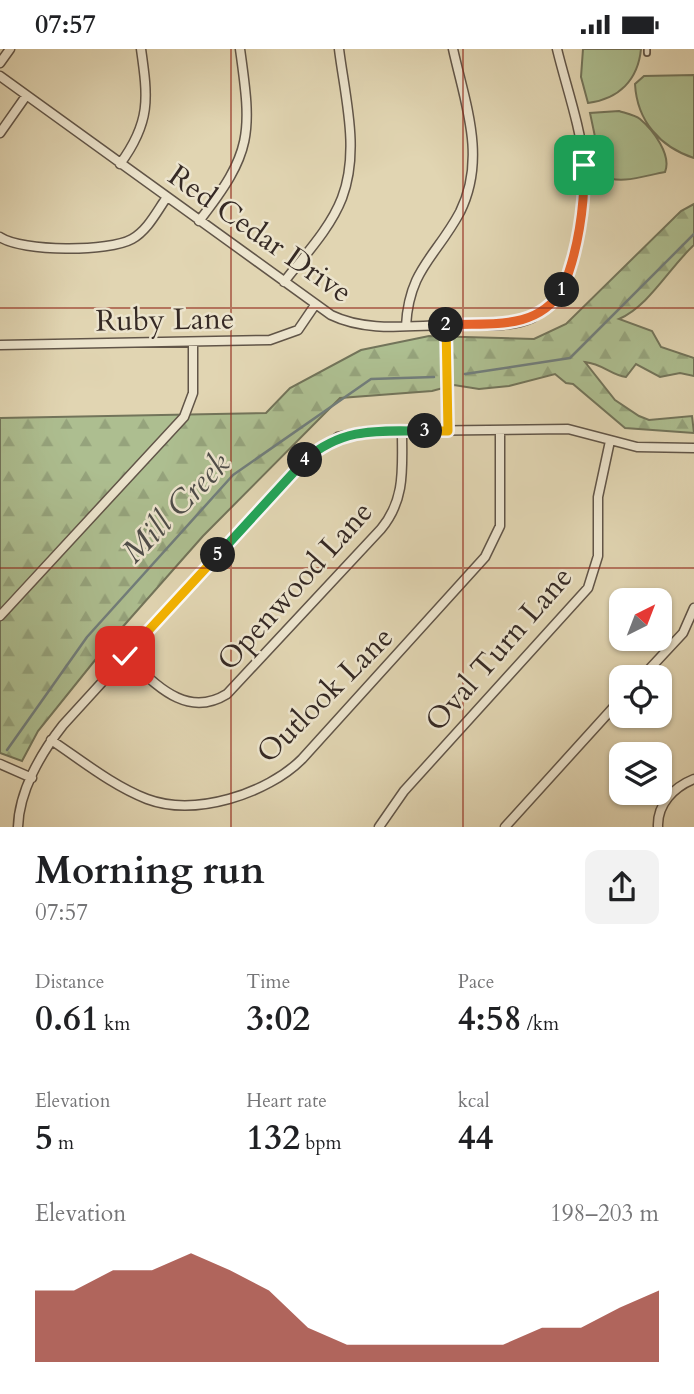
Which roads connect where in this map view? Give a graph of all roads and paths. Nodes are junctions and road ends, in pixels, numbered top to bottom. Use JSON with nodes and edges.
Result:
{"nodes":[{"id":1,"x":10,"y":49,"type":"edge"},
{"id":2,"x":141,"y":49,"type":"edge"},
{"id":3,"x":240,"y":49,"type":"edge"},
{"id":4,"x":339,"y":49,"type":"edge"},
{"id":5,"x":453,"y":49,"type":"edge"},
{"id":6,"x":561,"y":51,"type":"edge"},
{"id":7,"x":0,"y":63,"type":"edge"},
{"id":8,"x":0,"y":76,"type":"edge"},
{"id":9,"x":26,"y":96,"type":"junction"},
{"id":10,"x":0,"y":134,"type":"edge"},
{"id":11,"x":120,"y":163,"type":"junction"},
{"id":12,"x":167,"y":197,"type":"junction"},
{"id":13,"x":199,"y":221,"type":"junction"},
{"id":14,"x":0,"y":237,"type":"edge"},
{"id":15,"x":284,"y":282,"type":"junction"},
{"id":16,"x":315,"y":305,"type":"junction"},
{"id":17,"x":446,"y":325,"type":"junction"},
{"id":18,"x":406,"y":326,"type":"junction"},
{"id":19,"x":193,"y":342,"type":"junction"},
{"id":20,"x":0,"y":345,"type":"edge"},
{"id":21,"x":500,"y":429,"type":"junction"},
{"id":22,"x":402,"y":431,"type":"junction"},
{"id":23,"x":448,"y":431,"type":"junction"},
{"id":24,"x":610,"y":441,"type":"junction"},
{"id":25,"x":694,"y":448,"type":"edge"},
{"id":26,"x":694,"y":608,"type":"edge"},
{"id":27,"x":0,"y":616,"type":"edge"},
{"id":28,"x":125,"y":656,"type":"junction"},
{"id":29,"x":653,"y":665,"type":"edge"},
{"id":30,"x":609,"y":712,"type":"edge"},
{"id":31,"x":51,"y":740,"type":"junction"},
{"id":32,"x":0,"y":764,"type":"edge"},
{"id":33,"x":32,"y":778,"type":"junction"},
{"id":34,"x":694,"y":779,"type":"edge"},
{"id":35,"x":18,"y":827,"type":"edge"},
{"id":36,"x":379,"y":827,"type":"edge"},
{"id":37,"x":505,"y":827,"type":"edge"},
{"id":38,"x":658,"y":827,"type":"edge"}],
"edges":[{"from":1,"to":7,"type":"street"},
{"from":2,"to":11,"type":"street"},
{"from":3,"to":13,"type":"street"},
{"from":4,"to":15,"type":"street"},
{"from":5,"to":18,"type":"street"},
{"from":6,"to":17,"type":"street","name":"Red Cedar Drive"},
{"from":8,"to":9,"type":"street","name":"Red Cedar Drive"},
{"from":9,"to":10,"type":"street"},
{"from":9,"to":11,"type":"street","name":"Red Cedar Drive"},
{"from":11,"to":12,"type":"street","name":"Red Cedar Drive"},
{"from":12,"to":13,"type":"street","name":"Red Cedar Drive"},
{"from":12,"to":14,"type":"street"},
{"from":13,"to":15,"type":"street","name":"Red Cedar Drive"},
{"from":15,"to":16,"type":"street","name":"Red Cedar Drive"},
{"from":16,"to":18,"type":"street","name":"Red Cedar Drive"},
{"from":16,"to":19,"type":"street","name":"Ruby Lane"},
{"from":17,"to":18,"type":"street","name":"Red Cedar Drive"},
{"from":17,"to":23,"type":"street"},
{"from":19,"to":20,"type":"street","name":"Ruby Lane"},
{"from":19,"to":27,"type":"street"},
{"from":21,"to":23,"type":"street"},
{"from":21,"to":24,"type":"street"},
{"from":21,"to":31,"type":"street","name":"Outlook Lane"},
{"from":22,"to":23,"type":"street"},
{"from":22,"to":28,"type":"street"},
{"from":22,"to":28,"type":"street","name":"Openwood Lane"},
{"from":24,"to":25,"type":"street"},
{"from":24,"to":36,"type":"street","name":"Oval Turn Lane"},
{"from":26,"to":29,"type":"street"},
{"from":28,"to":31,"type":"street"},
{"from":30,"to":37,"type":"street"},
{"from":31,"to":33,"type":"street"},
{"from":32,"to":33,"type":"street"},
{"from":33,"to":35,"type":"street"},
{"from":34,"to":38,"type":"street"}]}
